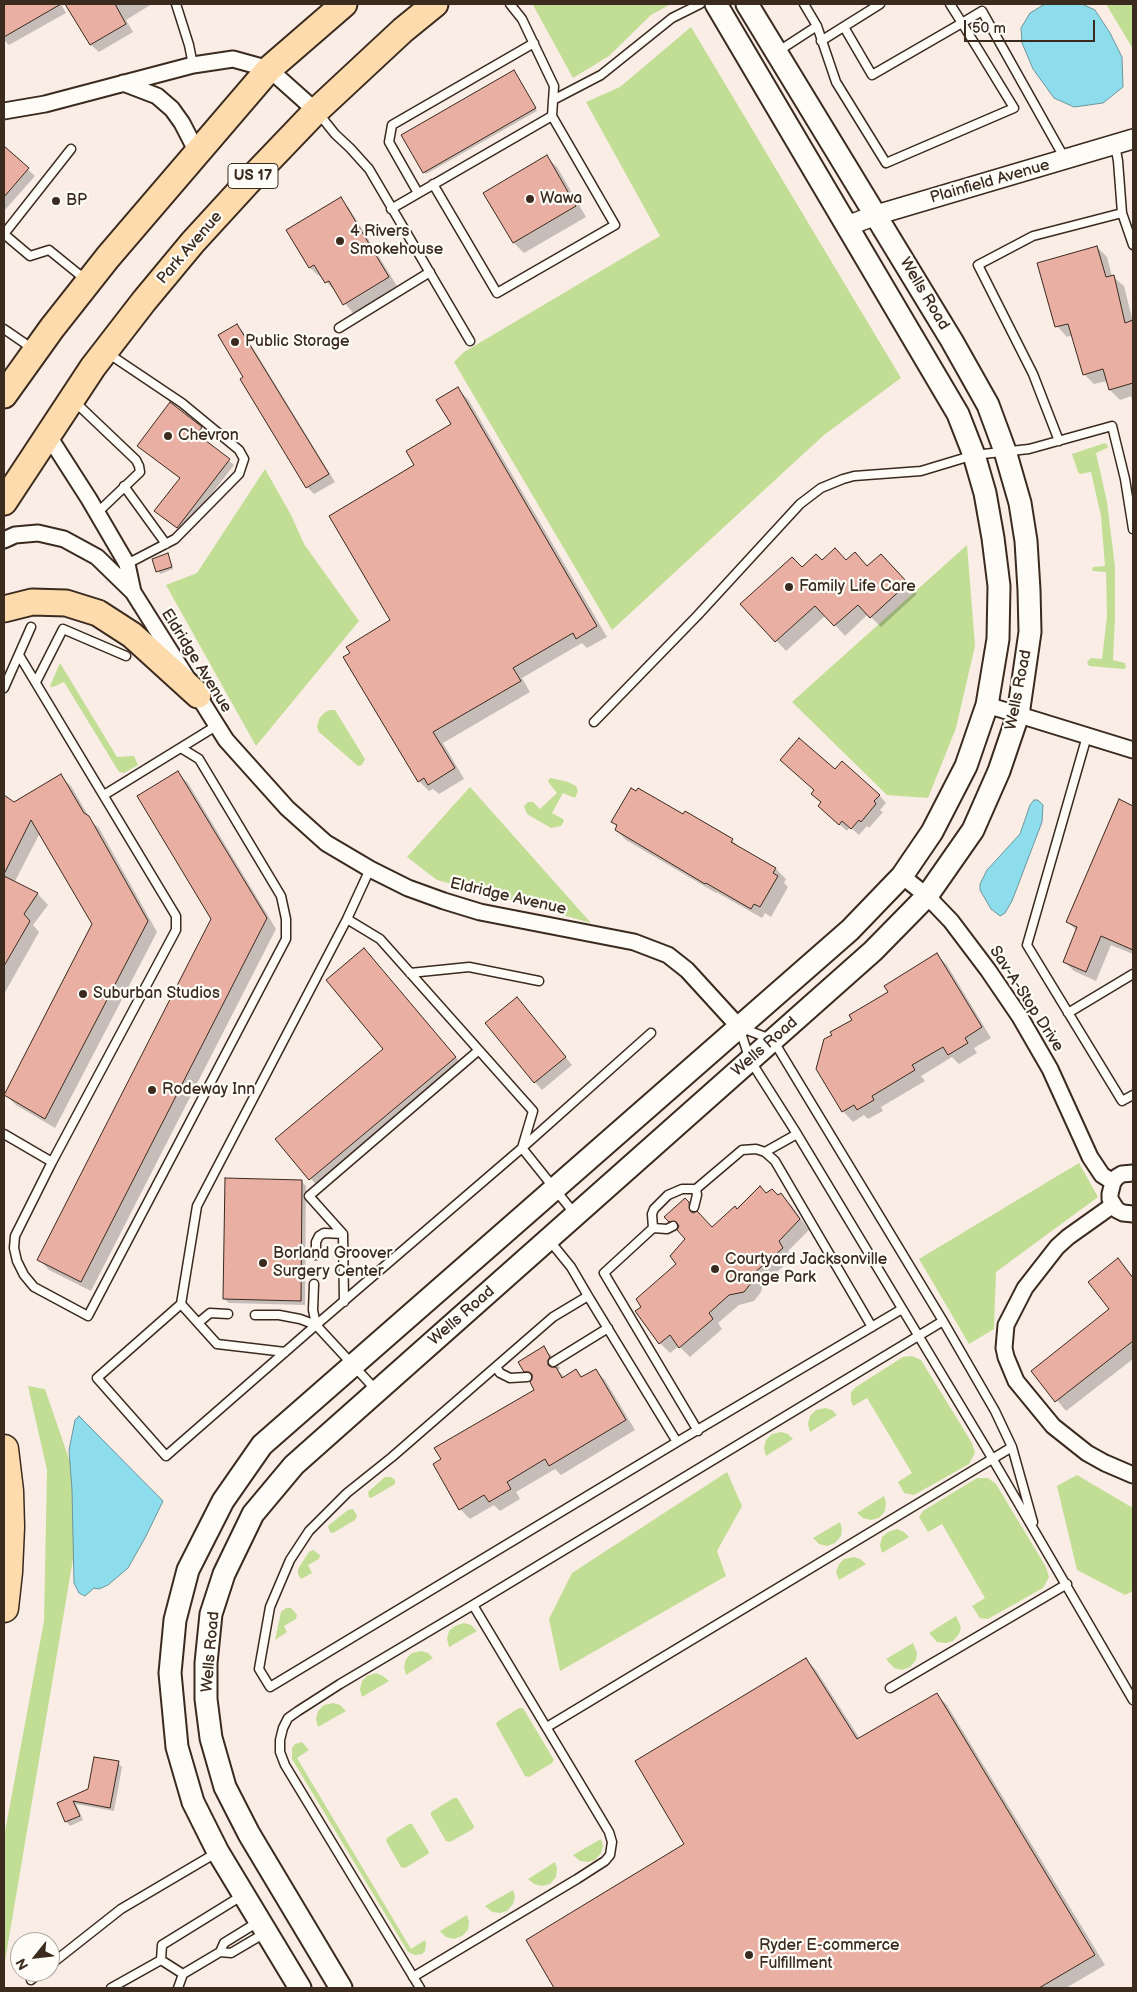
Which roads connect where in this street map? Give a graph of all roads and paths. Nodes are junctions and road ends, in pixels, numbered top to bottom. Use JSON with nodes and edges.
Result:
{"nodes":[{"id":1,"x":176,"y":4,"type":"edge"},
{"id":2,"x":344,"y":4,"type":"edge"},
{"id":3,"x":435,"y":4,"type":"edge"},
{"id":4,"x":510,"y":4,"type":"edge"},
{"id":5,"x":700,"y":4,"type":"edge"},
{"id":6,"x":716,"y":4,"type":"edge"},
{"id":7,"x":748,"y":4,"type":"edge"},
{"id":8,"x":804,"y":4,"type":"edge"},
{"id":9,"x":880,"y":4,"type":"edge"},
{"id":10,"x":950,"y":4,"type":"edge"},
{"id":11,"x":986,"y":4,"type":"edge"},
{"id":12,"x":982,"y":11,"type":"junction"},
{"id":13,"x":962,"y":23,"type":"junction"},
{"id":14,"x":817,"y":26,"type":"junction"},
{"id":15,"x":844,"y":27,"type":"junction"},
{"id":16,"x":821,"y":41,"type":"junction"},
{"id":17,"x":534,"y":43,"type":"junction"},
{"id":18,"x":777,"y":52,"type":"junction"},
{"id":19,"x":193,"y":65,"type":"junction"},
{"id":20,"x":270,"y":69,"type":"junction"},
{"id":21,"x":123,"y":83,"type":"junction"},
{"id":22,"x":553,"y":100,"type":"junction"},
{"id":23,"x":316,"y":110,"type":"junction"},
{"id":24,"x":4,"y":111,"type":"edge"},
{"id":25,"x":552,"y":116,"type":"junction"},
{"id":26,"x":1133,"y":139,"type":"edge"},
{"id":27,"x":1115,"y":145,"type":"junction"},
{"id":28,"x":71,"y":149,"type":"dead end"},
{"id":29,"x":198,"y":154,"type":"junction"},
{"id":30,"x":1066,"y":159,"type":"junction"},
{"id":31,"x":433,"y":184,"type":"junction"},
{"id":32,"x":418,"y":193,"type":"junction"},
{"id":33,"x":391,"y":208,"type":"junction"},
{"id":34,"x":1122,"y":213,"type":"junction"},
{"id":35,"x":876,"y":215,"type":"junction"},
{"id":36,"x":847,"y":226,"type":"junction"},
{"id":37,"x":1133,"y":245,"type":"edge"},
{"id":38,"x":430,"y":272,"type":"junction"},
{"id":39,"x":88,"y":282,"type":"junction"},
{"id":40,"x":339,"y":328,"type":"dead end"},
{"id":41,"x":4,"y":329,"type":"edge"},
{"id":42,"x":470,"y":341,"type":"dead end"},
{"id":43,"x":35,"y":351,"type":"junction"},
{"id":44,"x":105,"y":351,"type":"junction"},
{"id":45,"x":4,"y":396,"type":"edge"},
{"id":46,"x":71,"y":398,"type":"junction"},
{"id":47,"x":48,"y":435,"type":"junction"},
{"id":48,"x":1059,"y":441,"type":"junction"},
{"id":49,"x":1005,"y":451,"type":"junction"},
{"id":50,"x":974,"y":456,"type":"junction"},
{"id":51,"x":124,"y":486,"type":"junction"},
{"id":52,"x":4,"y":502,"type":"edge"},
{"id":53,"x":97,"y":513,"type":"junction"},
{"id":54,"x":1133,"y":529,"type":"edge"},
{"id":55,"x":4,"y":540,"type":"edge"},
{"id":56,"x":166,"y":544,"type":"junction"},
{"id":57,"x":128,"y":564,"type":"junction"},
{"id":58,"x":133,"y":592,"type":"junction"},
{"id":59,"x":4,"y":609,"type":"edge"},
{"id":60,"x":30,"y":627,"type":"dead end"},
{"id":61,"x":19,"y":655,"type":"junction"},
{"id":62,"x":126,"y":656,"type":"dead end"},
{"id":63,"x":36,"y":682,"type":"junction"},
{"id":64,"x":4,"y":688,"type":"edge"},
{"id":65,"x":198,"y":695,"type":"junction"},
{"id":66,"x":987,"y":705,"type":"junction"},
{"id":67,"x":1018,"y":714,"type":"junction"},
{"id":68,"x":594,"y":722,"type":"dead end"},
{"id":69,"x":216,"y":726,"type":"junction"},
{"id":70,"x":1087,"y":736,"type":"junction"},
{"id":71,"x":181,"y":748,"type":"junction"},
{"id":72,"x":1133,"y":750,"type":"edge"},
{"id":73,"x":104,"y":796,"type":"junction"},
{"id":74,"x":370,"y":870,"type":"junction"},
{"id":75,"x":902,"y":876,"type":"junction"},
{"id":76,"x":928,"y":896,"type":"junction"},
{"id":77,"x":347,"y":919,"type":"junction"},
{"id":78,"x":410,"y":973,"type":"junction"},
{"id":79,"x":1133,"y":974,"type":"edge"},
{"id":80,"x":539,"y":981,"type":"dead end"},
{"id":81,"x":1068,"y":1013,"type":"junction"},
{"id":82,"x":740,"y":1028,"type":"junction"},
{"id":83,"x":651,"y":1033,"type":"dead end"},
{"id":84,"x":774,"y":1040,"type":"junction"},
{"id":85,"x":479,"y":1050,"type":"junction"},
{"id":86,"x":750,"y":1060,"type":"junction"},
{"id":87,"x":1133,"y":1095,"type":"edge"},
{"id":88,"x":4,"y":1134,"type":"edge"},
{"id":89,"x":797,"y":1134,"type":"junction"},
{"id":90,"x":522,"y":1148,"type":"junction"},
{"id":91,"x":765,"y":1152,"type":"junction"},
{"id":92,"x":52,"y":1162,"type":"junction"},
{"id":93,"x":1133,"y":1173,"type":"edge"},
{"id":94,"x":1113,"y":1182,"type":"junction"},
{"id":95,"x":554,"y":1189,"type":"junction"},
{"id":96,"x":696,"y":1189,"type":"junction"},
{"id":97,"x":1113,"y":1205,"type":"junction"},
{"id":98,"x":694,"y":1207,"type":"dead end"},
{"id":99,"x":1133,"y":1214,"type":"edge"},
{"id":100,"x":576,"y":1216,"type":"junction"},
{"id":101,"x":673,"y":1226,"type":"dead end"},
{"id":102,"x":653,"y":1228,"type":"junction"},
{"id":103,"x":343,"y":1234,"type":"junction"},
{"id":104,"x":549,"y":1240,"type":"junction"},
{"id":105,"x":316,"y":1255,"type":"dead end"},
{"id":106,"x":314,"y":1284,"type":"dead end"},
{"id":107,"x":588,"y":1296,"type":"junction"},
{"id":108,"x":344,"y":1302,"type":"junction"},
{"id":109,"x":181,"y":1304,"type":"junction"},
{"id":110,"x":902,"y":1309,"type":"junction"},
{"id":111,"x":228,"y":1314,"type":"dead end"},
{"id":112,"x":255,"y":1314,"type":"dead end"},
{"id":113,"x":943,"y":1321,"type":"junction"},
{"id":114,"x":198,"y":1323,"type":"junction"},
{"id":115,"x":316,"y":1326,"type":"junction"},
{"id":116,"x":872,"y":1327,"type":"junction"},
{"id":117,"x":608,"y":1328,"type":"junction"},
{"id":118,"x":918,"y":1336,"type":"junction"},
{"id":119,"x":285,"y":1352,"type":"junction"},
{"id":120,"x":553,"y":1362,"type":"dead end"},
{"id":121,"x":352,"y":1366,"type":"junction"},
{"id":122,"x":496,"y":1367,"type":"junction"},
{"id":123,"x":527,"y":1377,"type":"dead end"},
{"id":124,"x":377,"y":1391,"type":"junction"},
{"id":125,"x":698,"y":1431,"type":"junction"},
{"id":126,"x":677,"y":1442,"type":"junction"},
{"id":127,"x":1012,"y":1447,"type":"junction"},
{"id":128,"x":4,"y":1449,"type":"edge"},
{"id":129,"x":992,"y":1458,"type":"junction"},
{"id":130,"x":1133,"y":1475,"type":"edge"},
{"id":131,"x":1037,"y":1534,"type":"junction"},
{"id":132,"x":1067,"y":1584,"type":"junction"},
{"id":133,"x":473,"y":1605,"type":"junction"},
{"id":134,"x":4,"y":1608,"type":"edge"},
{"id":135,"x":890,"y":1688,"type":"dead end"},
{"id":136,"x":1133,"y":1700,"type":"edge"},
{"id":137,"x":547,"y":1727,"type":"junction"},
{"id":138,"x":218,"y":1852,"type":"junction"},
{"id":139,"x":244,"y":1895,"type":"junction"},
{"id":140,"x":263,"y":1927,"type":"junction"},
{"id":141,"x":220,"y":1952,"type":"junction"},
{"id":142,"x":60,"y":1957,"type":"edge"},
{"id":143,"x":161,"y":1960,"type":"junction"},
{"id":144,"x":183,"y":1974,"type":"junction"},
{"id":145,"x":413,"y":1977,"type":"junction"},
{"id":146,"x":110,"y":1988,"type":"edge"},
{"id":147,"x":178,"y":1988,"type":"edge"},
{"id":148,"x":300,"y":1988,"type":"edge"},
{"id":149,"x":342,"y":1988,"type":"edge"},
{"id":150,"x":420,"y":1988,"type":"edge"}],
"edges":[{"from":1,"to":19,"type":"lane"},
{"from":2,"to":20,"type":"highway"},
{"from":3,"to":23,"type":"highway","name":"Park Avenue","number":"US 17"},
{"from":4,"to":17,"type":"lane"},
{"from":5,"to":22,"type":"lane"},
{"from":6,"to":36,"type":"main road","name":"Wells Road"},
{"from":7,"to":18,"type":"main road","name":"Wells Road"},
{"from":8,"to":14,"type":"lane"},
{"from":9,"to":15,"type":"lane"},
{"from":10,"to":13,"type":"lane"},
{"from":11,"to":12,"type":"lane"},
{"from":12,"to":13,"type":"lane"},
{"from":12,"to":30,"type":"lane"},
{"from":13,"to":15,"type":"lane"},
{"from":13,"to":16,"type":"lane"},
{"from":14,"to":16,"type":"lane"},
{"from":14,"to":18,"type":"lane"},
{"from":15,"to":16,"type":"lane"},
{"from":17,"to":22,"type":"lane"},
{"from":17,"to":32,"type":"lane"},
{"from":18,"to":35,"type":"main road","name":"Wells Road"},
{"from":19,"to":20,"type":"street"},
{"from":19,"to":21,"type":"street"},
{"from":20,"to":23,"type":"street"},
{"from":20,"to":29,"type":"highway"},
{"from":21,"to":24,"type":"street"},
{"from":21,"to":29,"type":"street"},
{"from":22,"to":25,"type":"lane"},
{"from":23,"to":33,"type":"lane"},
{"from":23,"to":44,"type":"highway","name":"Park Avenue","number":"US 17"},
{"from":25,"to":31,"type":"lane"},
{"from":25,"to":31,"type":"lane"},
{"from":26,"to":27,"type":"street","name":"Plainfield Avenue"},
{"from":27,"to":30,"type":"street","name":"Plainfield Avenue"},
{"from":27,"to":34,"type":"lane"},
{"from":28,"to":39,"type":"lane"},
{"from":29,"to":39,"type":"highway"},
{"from":30,"to":35,"type":"street","name":"Plainfield Avenue"},
{"from":31,"to":32,"type":"lane"},
{"from":32,"to":33,"type":"lane"},
{"from":33,"to":38,"type":"lane"},
{"from":34,"to":37,"type":"lane"},
{"from":34,"to":48,"type":"lane"},
{"from":35,"to":36,"type":"street","name":"Plainfield Avenue"},
{"from":35,"to":49,"type":"main road","name":"Wells Road"},
{"from":36,"to":50,"type":"main road","name":"Wells Road"},
{"from":38,"to":40,"type":"lane"},
{"from":38,"to":42,"type":"lane"},
{"from":39,"to":43,"type":"highway"},
{"from":41,"to":43,"type":"lane"},
{"from":43,"to":45,"type":"highway"},
{"from":44,"to":46,"type":"highway","name":"Park Avenue","number":"US 17"},
{"from":44,"to":56,"type":"lane"},
{"from":46,"to":47,"type":"highway","name":"Park Avenue","number":"US 17"},
{"from":46,"to":51,"type":"lane"},
{"from":47,"to":52,"type":"highway","name":"Park Avenue","number":"US 17"},
{"from":47,"to":53,"type":"street","name":"Eldridge Avenue"},
{"from":48,"to":49,"type":"lane"},
{"from":48,"to":54,"type":"lane"},
{"from":49,"to":50,"type":"lane"},
{"from":49,"to":67,"type":"main road","name":"Wells Road"},
{"from":50,"to":66,"type":"main road","name":"Wells Road"},
{"from":50,"to":68,"type":"lane"},
{"from":51,"to":53,"type":"lane"},
{"from":51,"to":56,"type":"lane"},
{"from":53,"to":57,"type":"street","name":"Eldridge Avenue"},
{"from":55,"to":58,"type":"street","name":"Eldridge Avenue"},
{"from":56,"to":57,"type":"lane"},
{"from":57,"to":58,"type":"street","name":"Eldridge Avenue"},
{"from":58,"to":65,"type":"street","name":"Eldridge Avenue"},
{"from":59,"to":65,"type":"highway"},
{"from":60,"to":61,"type":"lane"},
{"from":61,"to":63,"type":"lane"},
{"from":61,"to":64,"type":"lane"},
{"from":62,"to":63,"type":"lane"},
{"from":63,"to":73,"type":"lane"},
{"from":65,"to":69,"type":"street","name":"Eldridge Avenue"},
{"from":66,"to":67,"type":"street"},
{"from":66,"to":75,"type":"main road","name":"Wells Road"},
{"from":67,"to":70,"type":"street"},
{"from":67,"to":76,"type":"main road","name":"Wells Road"},
{"from":69,"to":71,"type":"lane"},
{"from":69,"to":74,"type":"street","name":"Eldridge Avenue"},
{"from":70,"to":72,"type":"street"},
{"from":70,"to":81,"type":"lane"},
{"from":71,"to":73,"type":"lane"},
{"from":71,"to":92,"type":"lane"},
{"from":73,"to":92,"type":"lane"},
{"from":74,"to":77,"type":"lane"},
{"from":74,"to":82,"type":"street","name":"Eldridge Avenue"},
{"from":75,"to":76,"type":"street","name":"Sav-A-Stop Drive"},
{"from":75,"to":82,"type":"main road","name":"Wells Road"},
{"from":76,"to":84,"type":"main road","name":"Wells Road"},
{"from":76,"to":94,"type":"street","name":"Sav-A-Stop Drive"},
{"from":77,"to":78,"type":"lane"},
{"from":77,"to":109,"type":"lane"},
{"from":78,"to":80,"type":"lane"},
{"from":78,"to":85,"type":"lane"},
{"from":79,"to":81,"type":"lane"},
{"from":81,"to":87,"type":"lane"},
{"from":82,"to":84,"type":"lane"},
{"from":82,"to":86,"type":"lane"},
{"from":82,"to":95,"type":"main road","name":"Wells Road"},
{"from":83,"to":90,"type":"lane"},
{"from":84,"to":86,"type":"main road","name":"Wells Road"},
{"from":84,"to":113,"type":"lane"},
{"from":85,"to":90,"type":"lane"},
{"from":85,"to":103,"type":"lane"},
{"from":86,"to":89,"type":"lane"},
{"from":86,"to":100,"type":"main road","name":"Wells Road"},
{"from":88,"to":92,"type":"lane"},
{"from":89,"to":91,"type":"lane"},
{"from":89,"to":110,"type":"lane"},
{"from":90,"to":95,"type":"lane"},
{"from":90,"to":108,"type":"lane"},
{"from":91,"to":96,"type":"lane"},
{"from":91,"to":116,"type":"lane"},
{"from":93,"to":94,"type":"street"},
{"from":94,"to":97,"type":"street"},
{"from":95,"to":100,"type":"lane"},
{"from":95,"to":121,"type":"main road","name":"Wells Road"},
{"from":96,"to":98,"type":"lane"},
{"from":96,"to":102,"type":"lane"},
{"from":97,"to":99,"type":"street"},
{"from":97,"to":130,"type":"street"},
{"from":100,"to":104,"type":"main road","name":"Wells Road"},
{"from":101,"to":102,"type":"lane"},
{"from":102,"to":125,"type":"lane"},
{"from":103,"to":105,"type":"lane"},
{"from":103,"to":108,"type":"lane"},
{"from":104,"to":107,"type":"lane"},
{"from":104,"to":124,"type":"main road","name":"Wells Road"},
{"from":106,"to":115,"type":"lane"},
{"from":107,"to":117,"type":"lane"},
{"from":107,"to":122,"type":"lane"},
{"from":108,"to":115,"type":"lane"},
{"from":109,"to":114,"type":"lane"},
{"from":109,"to":119,"type":"lane"},
{"from":110,"to":116,"type":"lane"},
{"from":110,"to":118,"type":"lane"},
{"from":111,"to":114,"type":"lane"},
{"from":112,"to":115,"type":"lane"},
{"from":113,"to":118,"type":"lane"},
{"from":113,"to":127,"type":"lane"},
{"from":114,"to":119,"type":"lane"},
{"from":115,"to":119,"type":"lane"},
{"from":115,"to":121,"type":"lane"},
{"from":116,"to":125,"type":"lane"},
{"from":117,"to":120,"type":"lane"},
{"from":117,"to":126,"type":"lane"},
{"from":118,"to":129,"type":"lane"},
{"from":118,"to":133,"type":"lane"},
{"from":121,"to":124,"type":"lane"},
{"from":121,"to":138,"type":"main road","name":"Wells Road"},
{"from":122,"to":123,"type":"lane"},
{"from":122,"to":126,"type":"lane"},
{"from":124,"to":149,"type":"main road","name":"Wells Road"},
{"from":125,"to":126,"type":"lane"},
{"from":127,"to":129,"type":"lane"},
{"from":127,"to":131,"type":"lane"},
{"from":128,"to":134,"type":"highway"},
{"from":129,"to":131,"type":"lane"},
{"from":129,"to":137,"type":"lane"},
{"from":131,"to":132,"type":"lane"},
{"from":132,"to":135,"type":"lane"},
{"from":132,"to":136,"type":"lane"},
{"from":133,"to":137,"type":"lane"},
{"from":133,"to":145,"type":"lane"},
{"from":137,"to":145,"type":"lane"},
{"from":138,"to":139,"type":"main road","name":"Wells Road"},
{"from":138,"to":142,"type":"lane"},
{"from":139,"to":140,"type":"main road","name":"Wells Road"},
{"from":139,"to":143,"type":"lane"},
{"from":140,"to":141,"type":"lane"},
{"from":140,"to":141,"type":"lane"},
{"from":140,"to":148,"type":"main road","name":"Wells Road"},
{"from":141,"to":144,"type":"lane"},
{"from":143,"to":144,"type":"lane"},
{"from":143,"to":146,"type":"lane"},
{"from":144,"to":147,"type":"lane"},
{"from":145,"to":150,"type":"lane"}]}
